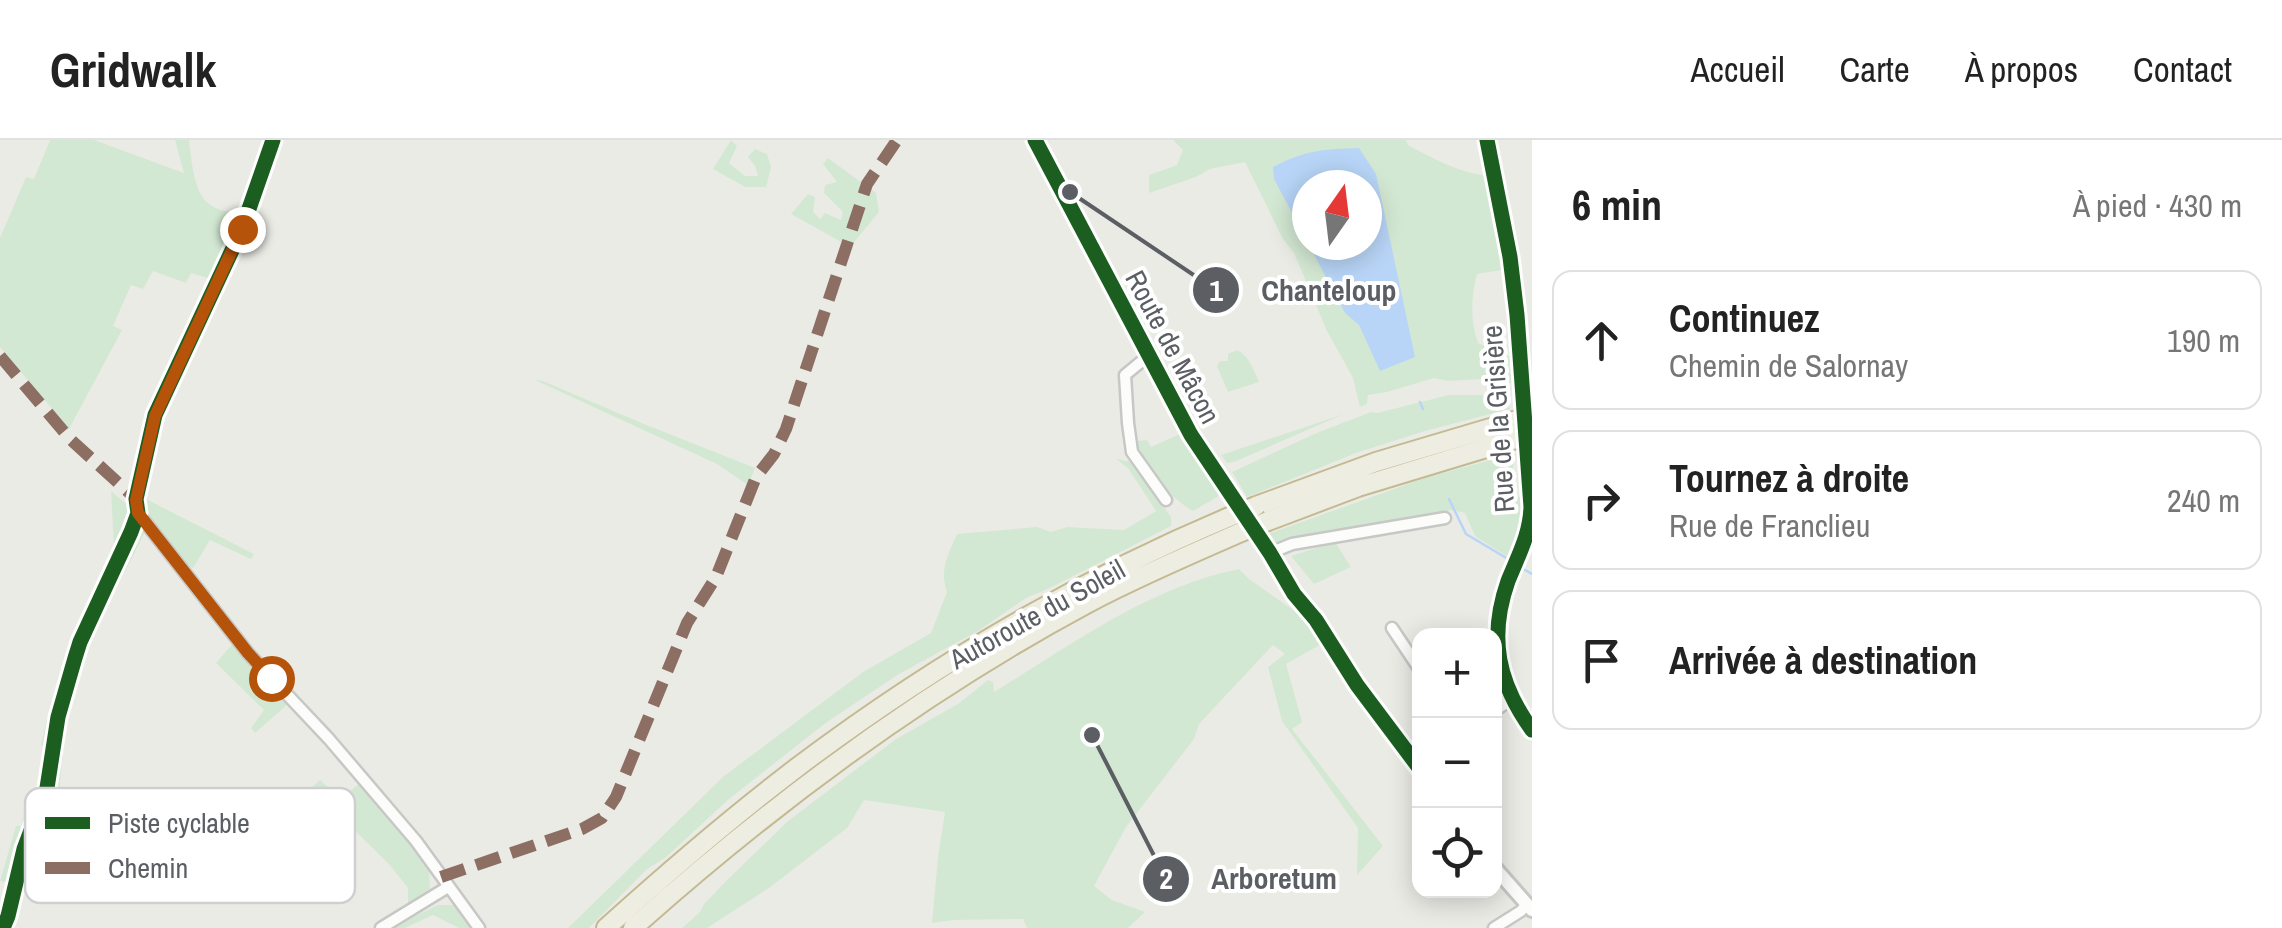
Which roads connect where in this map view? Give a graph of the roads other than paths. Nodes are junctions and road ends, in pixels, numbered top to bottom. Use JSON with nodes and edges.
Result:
{"nodes":[{"id":1,"x":273,"y":140,"type":"edge"},
{"id":2,"x":1035,"y":140,"type":"edge"},
{"id":3,"x":1487,"y":140,"type":"edge"},
{"id":4,"x":1148,"y":356,"type":"junction"},
{"id":5,"x":1524,"y":428,"type":"edge"},
{"id":6,"x":1166,"y":500,"type":"dead end"},
{"id":7,"x":138,"y":513,"type":"junction"},
{"id":8,"x":1250,"y":518,"type":"junction"},
{"id":9,"x":1445,"y":518,"type":"dead end"},
{"id":10,"x":1531,"y":527,"type":"edge"},
{"id":11,"x":1270,"y":552,"type":"junction"},
{"id":12,"x":1392,"y":628,"type":"dead end"},
{"id":13,"x":1412,"y":658,"type":"edge"},
{"id":14,"x":1512,"y":699,"type":"junction"},
{"id":15,"x":1502,"y":706,"type":"edge"},
{"id":16,"x":1532,"y":730,"type":"edge"},
{"id":17,"x":1412,"y":757,"type":"edge"},
{"id":18,"x":47,"y":788,"type":"edge"},
{"id":19,"x":25,"y":846,"type":"edge"},
{"id":20,"x":1502,"y":875,"type":"edge"},
{"id":21,"x":448,"y":887,"type":"junction"},
{"id":22,"x":1529,"y":907,"type":"edge"},
{"id":23,"x":3,"y":928,"type":"edge"},
{"id":24,"x":381,"y":928,"type":"edge"},
{"id":25,"x":479,"y":928,"type":"edge"},
{"id":26,"x":606,"y":928,"type":"edge"},
{"id":27,"x":632,"y":928,"type":"edge"},
{"id":28,"x":1494,"y":928,"type":"edge"}],
"edges":[{"from":1,"to":7,"type":"street"},
{"from":2,"to":4,"type":"street","name":"Route de Mâcon"},
{"from":3,"to":10,"type":"street","name":"Rue de la Grisière"},
{"from":4,"to":6,"type":"street"},
{"from":4,"to":8,"type":"street","name":"Route de Mâcon"},
{"from":5,"to":8,"type":"highway","name":"Autoroute du Soleil"},
{"from":7,"to":18,"type":"street"},
{"from":7,"to":21,"type":"street"},
{"from":8,"to":11,"type":"street","name":"Route de Mâcon"},
{"from":8,"to":26,"type":"highway","name":"Autoroute du Soleil"},
{"from":8,"to":27,"type":"highway","name":"Autoroute du Soleil"},
{"from":9,"to":11,"type":"street"},
{"from":10,"to":14,"type":"street","name":"Rue de la Grisière"},
{"from":11,"to":17,"type":"street","name":"Route de Mâcon"},
{"from":12,"to":13,"type":"street"},
{"from":14,"to":15,"type":"street"},
{"from":14,"to":16,"type":"street","name":"Rue de la Grisière"},
{"from":19,"to":23,"type":"street"},
{"from":20,"to":22,"type":"street"},
{"from":21,"to":24,"type":"street"},
{"from":21,"to":25,"type":"street"},
{"from":22,"to":28,"type":"street"}]}
